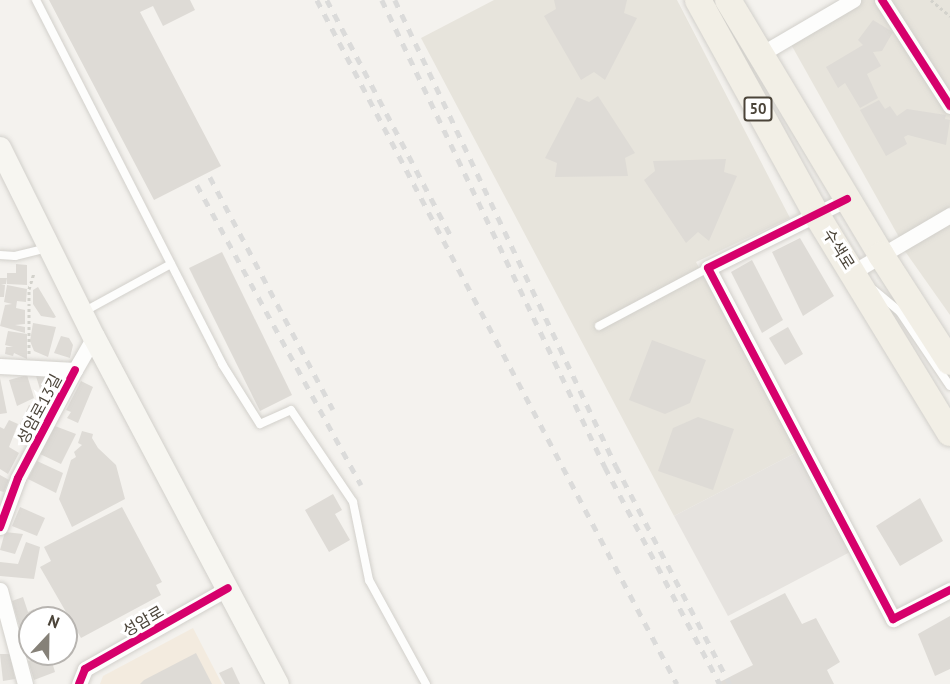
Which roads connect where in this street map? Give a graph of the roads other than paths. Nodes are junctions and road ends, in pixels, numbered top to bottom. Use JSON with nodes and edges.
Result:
{"nodes":[{"id":1,"x":36,"y":0,"type":"edge"},
{"id":2,"x":698,"y":0,"type":"edge"},
{"id":3,"x":728,"y":0,"type":"edge"},
{"id":4,"x":853,"y":0,"type":"edge"},
{"id":5,"x":882,"y":0,"type":"edge"},
{"id":6,"x":761,"y":54,"type":"junction"},
{"id":7,"x":950,"y":106,"type":"edge"},
{"id":8,"x":0,"y":148,"type":"edge"},
{"id":9,"x":847,"y":200,"type":"junction"},
{"id":10,"x":950,"y":215,"type":"edge"},
{"id":11,"x":819,"y":217,"type":"junction"},
{"id":12,"x":50,"y":248,"type":"junction"},
{"id":13,"x":0,"y":255,"type":"edge"},
{"id":14,"x":881,"y":255,"type":"junction"},
{"id":15,"x":171,"y":264,"type":"junction"},
{"id":16,"x":708,"y":268,"type":"junction"},
{"id":17,"x":853,"y":272,"type":"junction"},
{"id":18,"x":82,"y":313,"type":"junction"},
{"id":19,"x":598,"y":326,"type":"dead end"},
{"id":20,"x":94,"y":337,"type":"junction"},
{"id":21,"x":950,"y":362,"type":"edge"},
{"id":22,"x":0,"y":366,"type":"edge"},
{"id":23,"x":75,"y":370,"type":"junction"},
{"id":24,"x":950,"y":386,"type":"edge"},
{"id":25,"x":950,"y":433,"type":"edge"},
{"id":26,"x":0,"y":527,"type":"edge"},
{"id":27,"x":228,"y":588,"type":"junction"},
{"id":28,"x":0,"y":590,"type":"edge"},
{"id":29,"x":950,"y":590,"type":"edge"},
{"id":30,"x":25,"y":684,"type":"edge"},
{"id":31,"x":79,"y":684,"type":"edge"},
{"id":32,"x":278,"y":684,"type":"edge"},
{"id":33,"x":426,"y":684,"type":"edge"}],
"edges":[{"from":1,"to":15,"type":"lane"},
{"from":2,"to":11,"type":"main road","name":"수색로","number":"50"},
{"from":3,"to":6,"type":"main road","name":"수색로","number":"50"},
{"from":4,"to":6,"type":"street"},
{"from":5,"to":7,"type":"street"},
{"from":6,"to":9,"type":"main road","name":"수색로","number":"50"},
{"from":8,"to":12,"type":"main road"},
{"from":9,"to":11,"type":"street"},
{"from":9,"to":14,"type":"main road","name":"수색로","number":"50"},
{"from":10,"to":14,"type":"street"},
{"from":11,"to":16,"type":"street"},
{"from":11,"to":17,"type":"main road","name":"수색로","number":"50"},
{"from":12,"to":13,"type":"lane"},
{"from":12,"to":18,"type":"main road"},
{"from":14,"to":17,"type":"street"},
{"from":14,"to":21,"type":"main road","name":"수색로","number":"50"},
{"from":15,"to":18,"type":"lane"},
{"from":15,"to":33,"type":"lane"},
{"from":16,"to":19,"type":"lane"},
{"from":16,"to":29,"type":"street"},
{"from":17,"to":24,"type":"lane"},
{"from":17,"to":25,"type":"main road","name":"수색로","number":"50"},
{"from":18,"to":20,"type":"main road"},
{"from":20,"to":23,"type":"street","name":"성암로13길"},
{"from":20,"to":27,"type":"main road"},
{"from":22,"to":23,"type":"street"},
{"from":23,"to":26,"type":"street","name":"성암로13길"},
{"from":27,"to":31,"type":"street","name":"성암로"},
{"from":27,"to":32,"type":"main road"},
{"from":28,"to":30,"type":"street"}]}
